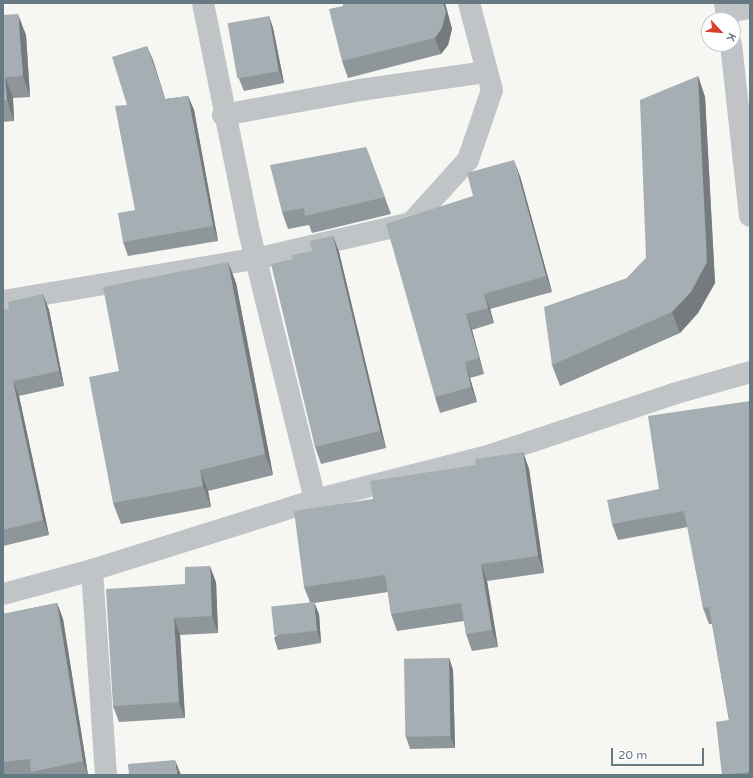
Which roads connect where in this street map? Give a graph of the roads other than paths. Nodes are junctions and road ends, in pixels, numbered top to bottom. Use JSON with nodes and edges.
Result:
{"nodes":[{"id":1,"x":203,"y":3,"type":"edge"},
{"id":2,"x":469,"y":3,"type":"edge"},
{"id":3,"x":750,"y":8,"type":"edge"},
{"id":4,"x":727,"y":12,"type":"edge"},
{"id":5,"x":732,"y":52,"type":"edge"},
{"id":6,"x":487,"y":72,"type":"junction"},
{"id":7,"x":224,"y":115,"type":"junction"},
{"id":8,"x":750,"y":216,"type":"edge"},
{"id":9,"x":255,"y":259,"type":"junction"},
{"id":10,"x":3,"y":301,"type":"edge"},
{"id":11,"x":750,"y":372,"type":"edge"},
{"id":12,"x":315,"y":500,"type":"junction"},
{"id":13,"x":92,"y":570,"type":"junction"},
{"id":14,"x":3,"y":594,"type":"edge"},
{"id":15,"x":106,"y":775,"type":"edge"}],
"edges":[{"from":1,"to":7,"type":"street"},
{"from":2,"to":6,"type":"street"},
{"from":3,"to":4,"type":"street"},
{"from":5,"to":8,"type":"street"},
{"from":6,"to":7,"type":"street"},
{"from":6,"to":9,"type":"street"},
{"from":7,"to":9,"type":"street"},
{"from":9,"to":10,"type":"street"},
{"from":9,"to":12,"type":"street"},
{"from":11,"to":12,"type":"street"},
{"from":12,"to":13,"type":"street"},
{"from":13,"to":14,"type":"street"},
{"from":13,"to":15,"type":"street"}]}
